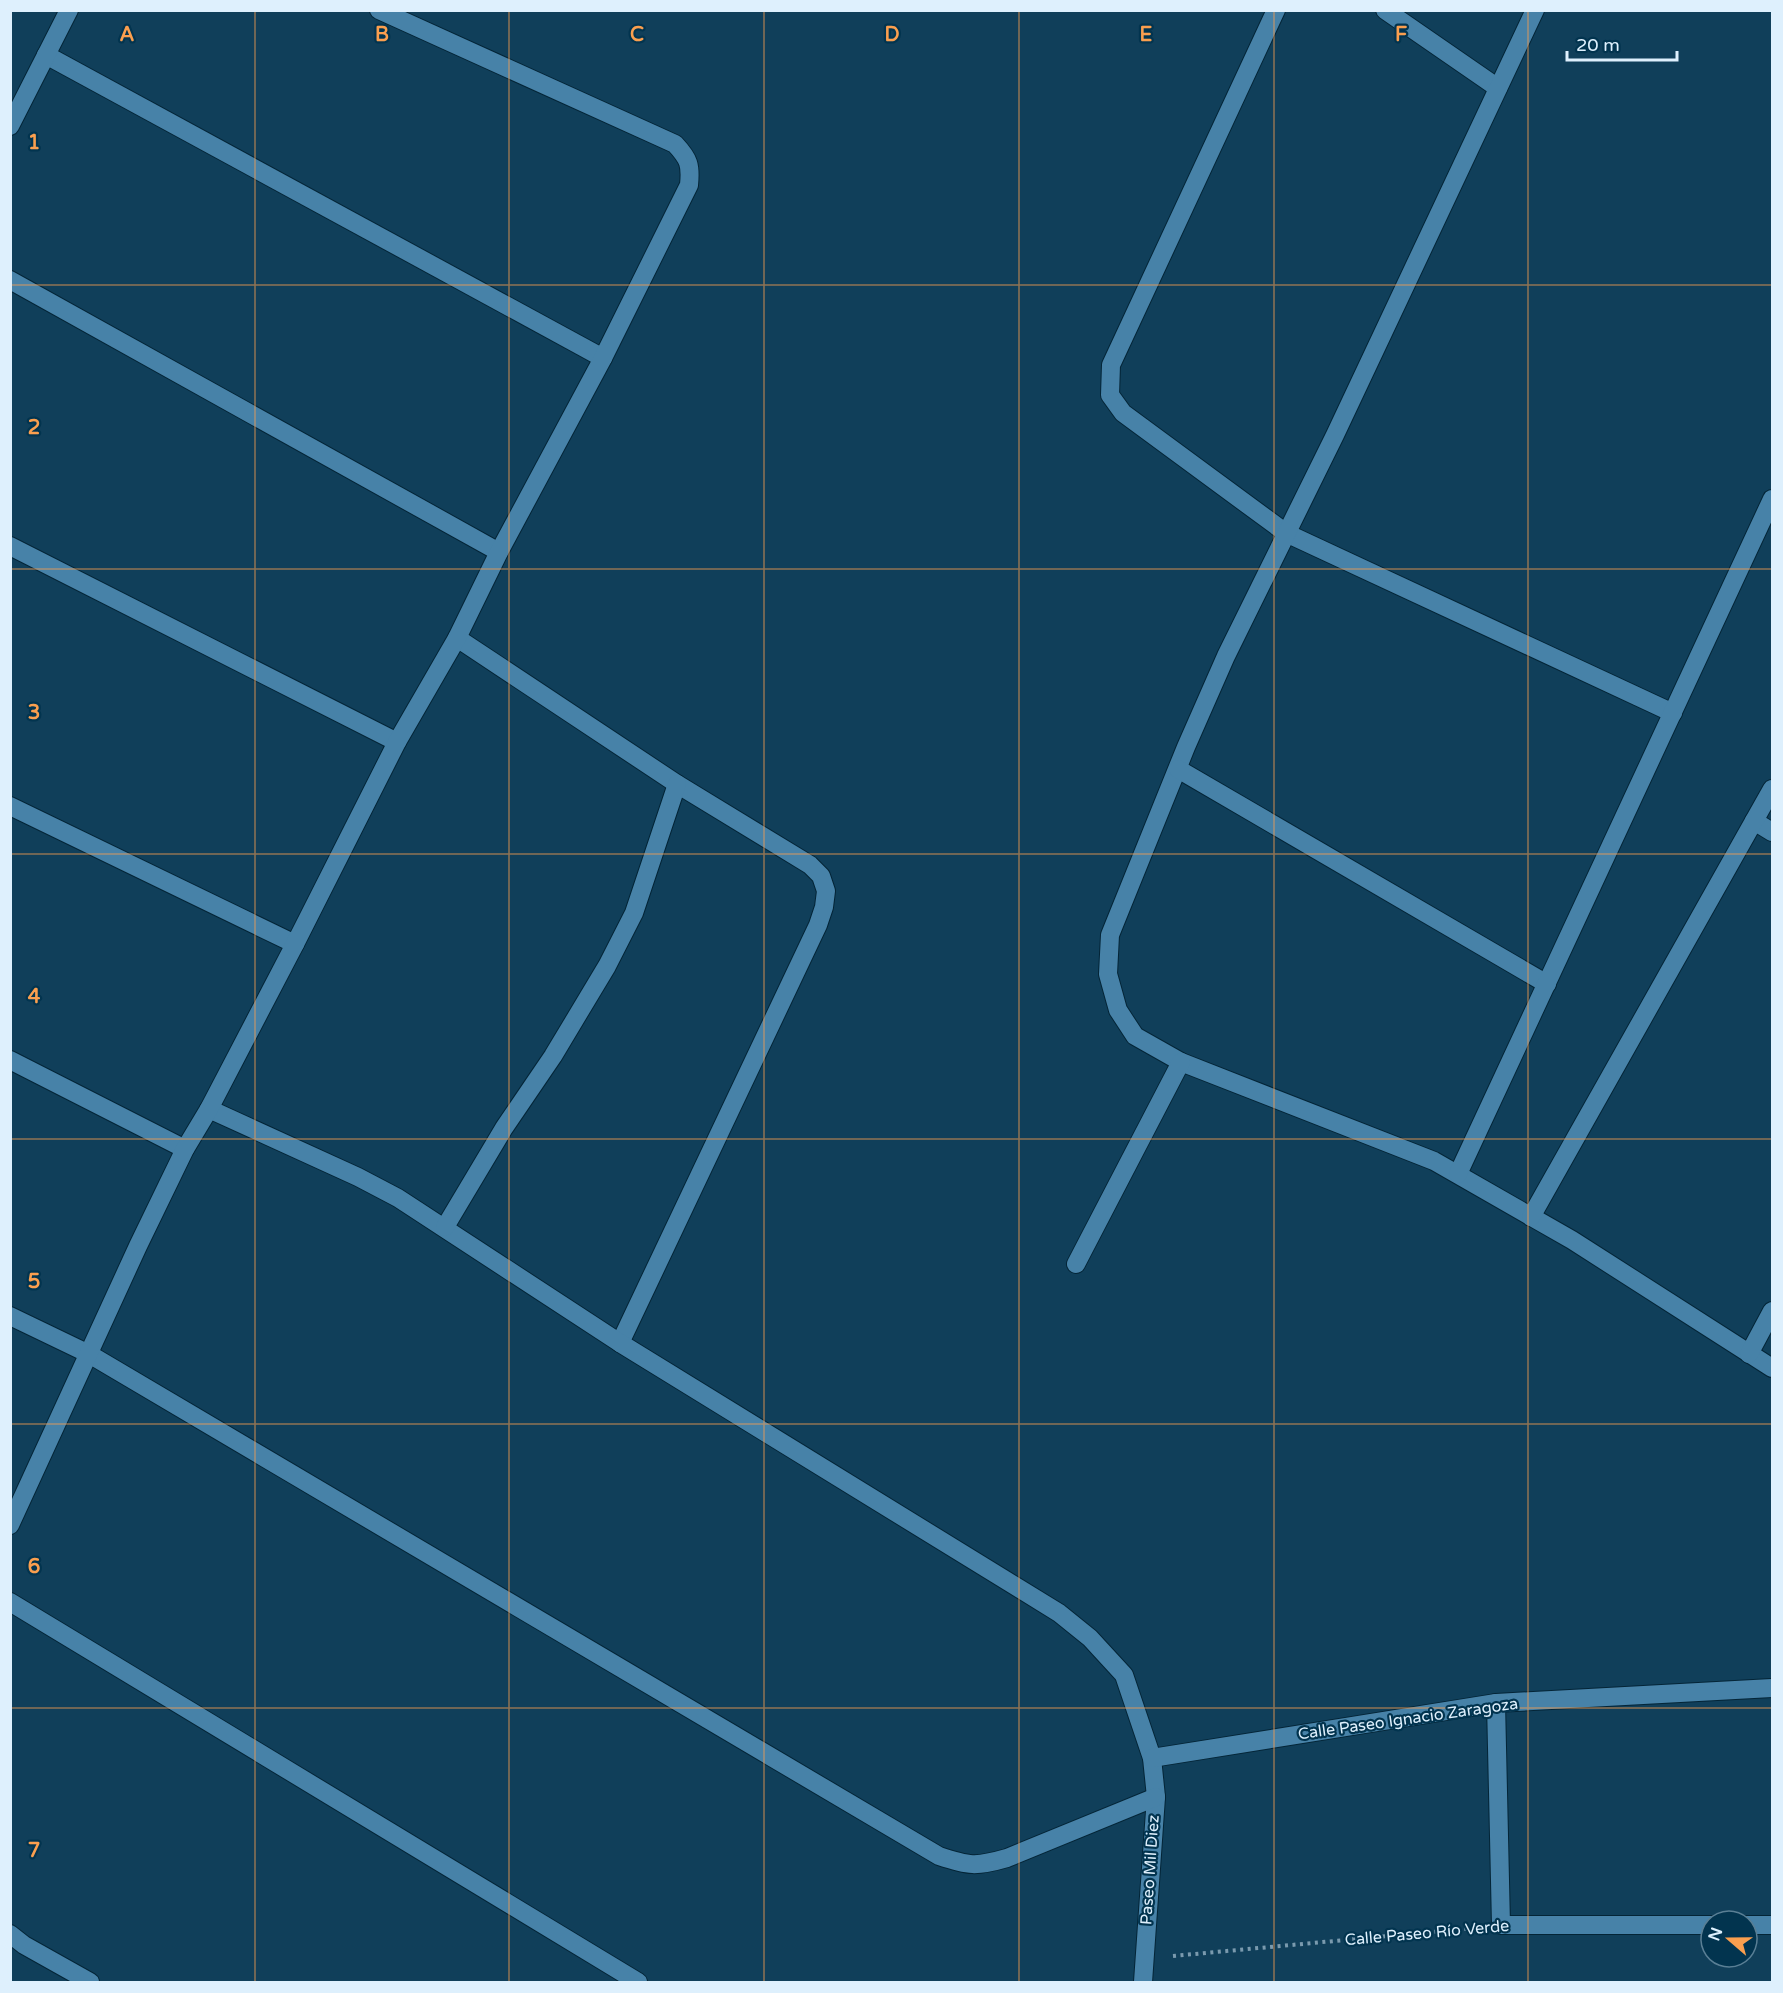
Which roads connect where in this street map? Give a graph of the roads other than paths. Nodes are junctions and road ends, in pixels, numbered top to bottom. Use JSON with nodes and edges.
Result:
{"nodes":[{"id":1,"x":69,"y":10,"type":"edge"},
{"id":2,"x":379,"y":10,"type":"edge"},
{"id":3,"x":1276,"y":10,"type":"edge"},
{"id":4,"x":1385,"y":10,"type":"edge"},
{"id":5,"x":1535,"y":10,"type":"edge"},
{"id":6,"x":46,"y":55,"type":"junction"},
{"id":7,"x":1498,"y":88,"type":"junction"},
{"id":8,"x":10,"y":126,"type":"edge"},
{"id":9,"x":10,"y":280,"type":"edge"},
{"id":10,"x":603,"y":358,"type":"junction"},
{"id":11,"x":1773,"y":499,"type":"edge"},
{"id":12,"x":1286,"y":533,"type":"junction"},
{"id":13,"x":10,"y":546,"type":"edge"},
{"id":14,"x":499,"y":552,"type":"junction"},
{"id":15,"x":457,"y":638,"type":"junction"},
{"id":16,"x":1673,"y":713,"type":"junction"},
{"id":17,"x":397,"y":742,"type":"junction"},
{"id":18,"x":1178,"y":769,"type":"junction"},
{"id":19,"x":676,"y":784,"type":"junction"},
{"id":20,"x":1773,"y":789,"type":"edge"},
{"id":21,"x":10,"y":806,"type":"edge"},
{"id":22,"x":1754,"y":821,"type":"junction"},
{"id":23,"x":1773,"y":832,"type":"edge"},
{"id":24,"x":295,"y":944,"type":"junction"},
{"id":25,"x":1547,"y":984,"type":"junction"},
{"id":26,"x":10,"y":1060,"type":"edge"},
{"id":27,"x":1181,"y":1062,"type":"junction"},
{"id":28,"x":209,"y":1109,"type":"junction"},
{"id":29,"x":185,"y":1149,"type":"junction"},
{"id":30,"x":1458,"y":1174,"type":"junction"},
{"id":31,"x":1531,"y":1217,"type":"junction"},
{"id":32,"x":445,"y":1227,"type":"junction"},
{"id":33,"x":1076,"y":1264,"type":"dead end"},
{"id":34,"x":1773,"y":1311,"type":"edge"},
{"id":35,"x":10,"y":1316,"type":"edge"},
{"id":36,"x":620,"y":1343,"type":"junction"},
{"id":37,"x":89,"y":1354,"type":"junction"},
{"id":38,"x":1749,"y":1354,"type":"junction"},
{"id":39,"x":1773,"y":1368,"type":"edge"},
{"id":40,"x":10,"y":1525,"type":"edge"},
{"id":41,"x":10,"y":1602,"type":"edge"},
{"id":42,"x":1773,"y":1688,"type":"edge"},
{"id":43,"x":1496,"y":1703,"type":"junction"},
{"id":44,"x":1152,"y":1758,"type":"junction"},
{"id":45,"x":1156,"y":1797,"type":"junction"},
{"id":46,"x":1699,"y":1925,"type":"edge"},
{"id":47,"x":10,"y":1934,"type":"edge"},
{"id":48,"x":90,"y":1983,"type":"edge"},
{"id":49,"x":638,"y":1983,"type":"edge"},
{"id":50,"x":1143,"y":1983,"type":"edge"}],
"edges":[{"from":1,"to":6,"type":"street"},
{"from":2,"to":10,"type":"street"},
{"from":3,"to":12,"type":"street"},
{"from":4,"to":7,"type":"street"},
{"from":5,"to":7,"type":"street"},
{"from":6,"to":8,"type":"street"},
{"from":6,"to":10,"type":"street"},
{"from":7,"to":12,"type":"street"},
{"from":9,"to":14,"type":"street"},
{"from":10,"to":14,"type":"street"},
{"from":11,"to":16,"type":"street"},
{"from":12,"to":16,"type":"street"},
{"from":12,"to":18,"type":"street"},
{"from":13,"to":17,"type":"street"},
{"from":14,"to":15,"type":"street"},
{"from":15,"to":17,"type":"street"},
{"from":15,"to":19,"type":"street"},
{"from":16,"to":25,"type":"street"},
{"from":17,"to":24,"type":"street"},
{"from":18,"to":25,"type":"street"},
{"from":18,"to":27,"type":"street"},
{"from":19,"to":32,"type":"street"},
{"from":19,"to":36,"type":"street"},
{"from":20,"to":22,"type":"street"},
{"from":21,"to":24,"type":"street"},
{"from":22,"to":23,"type":"street"},
{"from":22,"to":31,"type":"street"},
{"from":24,"to":28,"type":"street"},
{"from":25,"to":30,"type":"street"},
{"from":26,"to":29,"type":"street"},
{"from":27,"to":30,"type":"street"},
{"from":27,"to":33,"type":"street"},
{"from":28,"to":29,"type":"street"},
{"from":28,"to":32,"type":"street","name":"Paseo Mil Diez"},
{"from":29,"to":37,"type":"street"},
{"from":30,"to":31,"type":"street"},
{"from":31,"to":38,"type":"street"},
{"from":32,"to":36,"type":"street","name":"Paseo Mil Diez"},
{"from":34,"to":38,"type":"street"},
{"from":35,"to":37,"type":"street"},
{"from":36,"to":44,"type":"street","name":"Paseo Mil Diez"},
{"from":37,"to":40,"type":"street"},
{"from":37,"to":45,"type":"street"},
{"from":38,"to":39,"type":"street"},
{"from":41,"to":49,"type":"street"},
{"from":42,"to":43,"type":"street","name":"Calle Paseo Ignacio Zaragoza"},
{"from":43,"to":44,"type":"street","name":"Calle Paseo Ignacio Zaragoza"},
{"from":43,"to":46,"type":"street","name":"Calle Paseo Río Verde"},
{"from":44,"to":45,"type":"street","name":"Paseo Mil Diez"},
{"from":45,"to":50,"type":"street","name":"Paseo Mil Diez"},
{"from":47,"to":48,"type":"street"}]}
